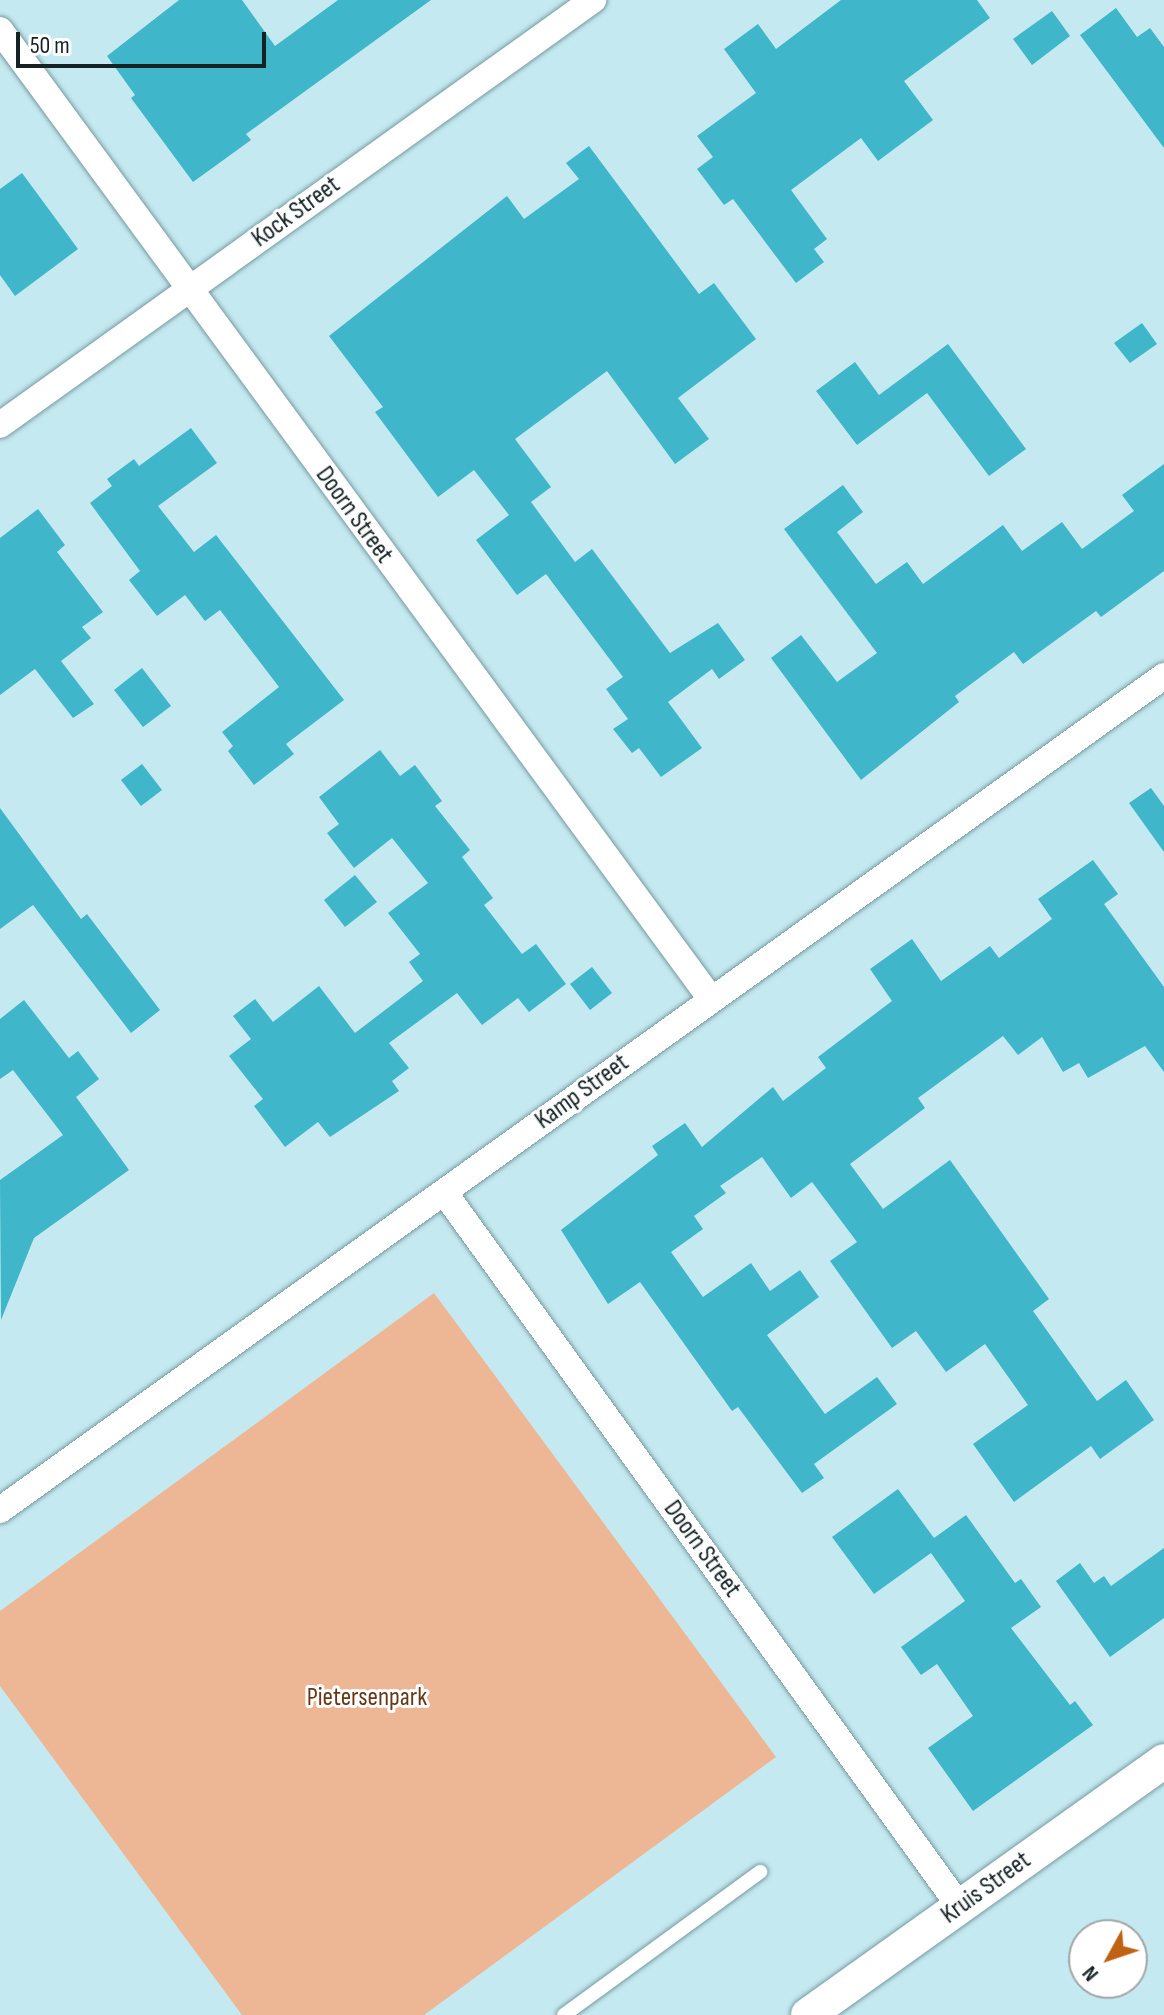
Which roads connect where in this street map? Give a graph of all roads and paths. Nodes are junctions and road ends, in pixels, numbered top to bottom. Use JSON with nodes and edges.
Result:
{"nodes":[{"id":1,"x":593,"y":0,"type":"edge"},
{"id":2,"x":0,"y":30,"type":"edge"},
{"id":3,"x":188,"y":289,"type":"junction"},
{"id":4,"x":0,"y":425,"type":"edge"},
{"id":5,"x":1164,"y":676,"type":"edge"},
{"id":6,"x":711,"y":999,"type":"junction"},
{"id":7,"x":444,"y":1192,"type":"junction"},
{"id":8,"x":0,"y":1510,"type":"edge"},
{"id":9,"x":1164,"y":1761,"type":"edge"},
{"id":10,"x":760,"y":1872,"type":"dead end"},
{"id":11,"x":960,"y":1907,"type":"junction"},
{"id":12,"x":564,"y":2015,"type":"edge"},
{"id":13,"x":808,"y":2015,"type":"edge"}],
"edges":[{"from":1,"to":3,"type":"street","name":"Kock Street"},
{"from":2,"to":3,"type":"street","name":"Doorn Street"},
{"from":3,"to":4,"type":"street","name":"Kock Street"},
{"from":3,"to":6,"type":"street","name":"Doorn Street"},
{"from":5,"to":6,"type":"street","name":"Kamp Street"},
{"from":6,"to":7,"type":"street","name":"Kamp Street"},
{"from":7,"to":8,"type":"street","name":"Kamp Street"},
{"from":7,"to":11,"type":"street","name":"Doorn Street"},
{"from":9,"to":11,"type":"street","name":"Kruis Street"},
{"from":10,"to":12,"type":"lane"},
{"from":11,"to":13,"type":"street","name":"Kruis Street"}]}
